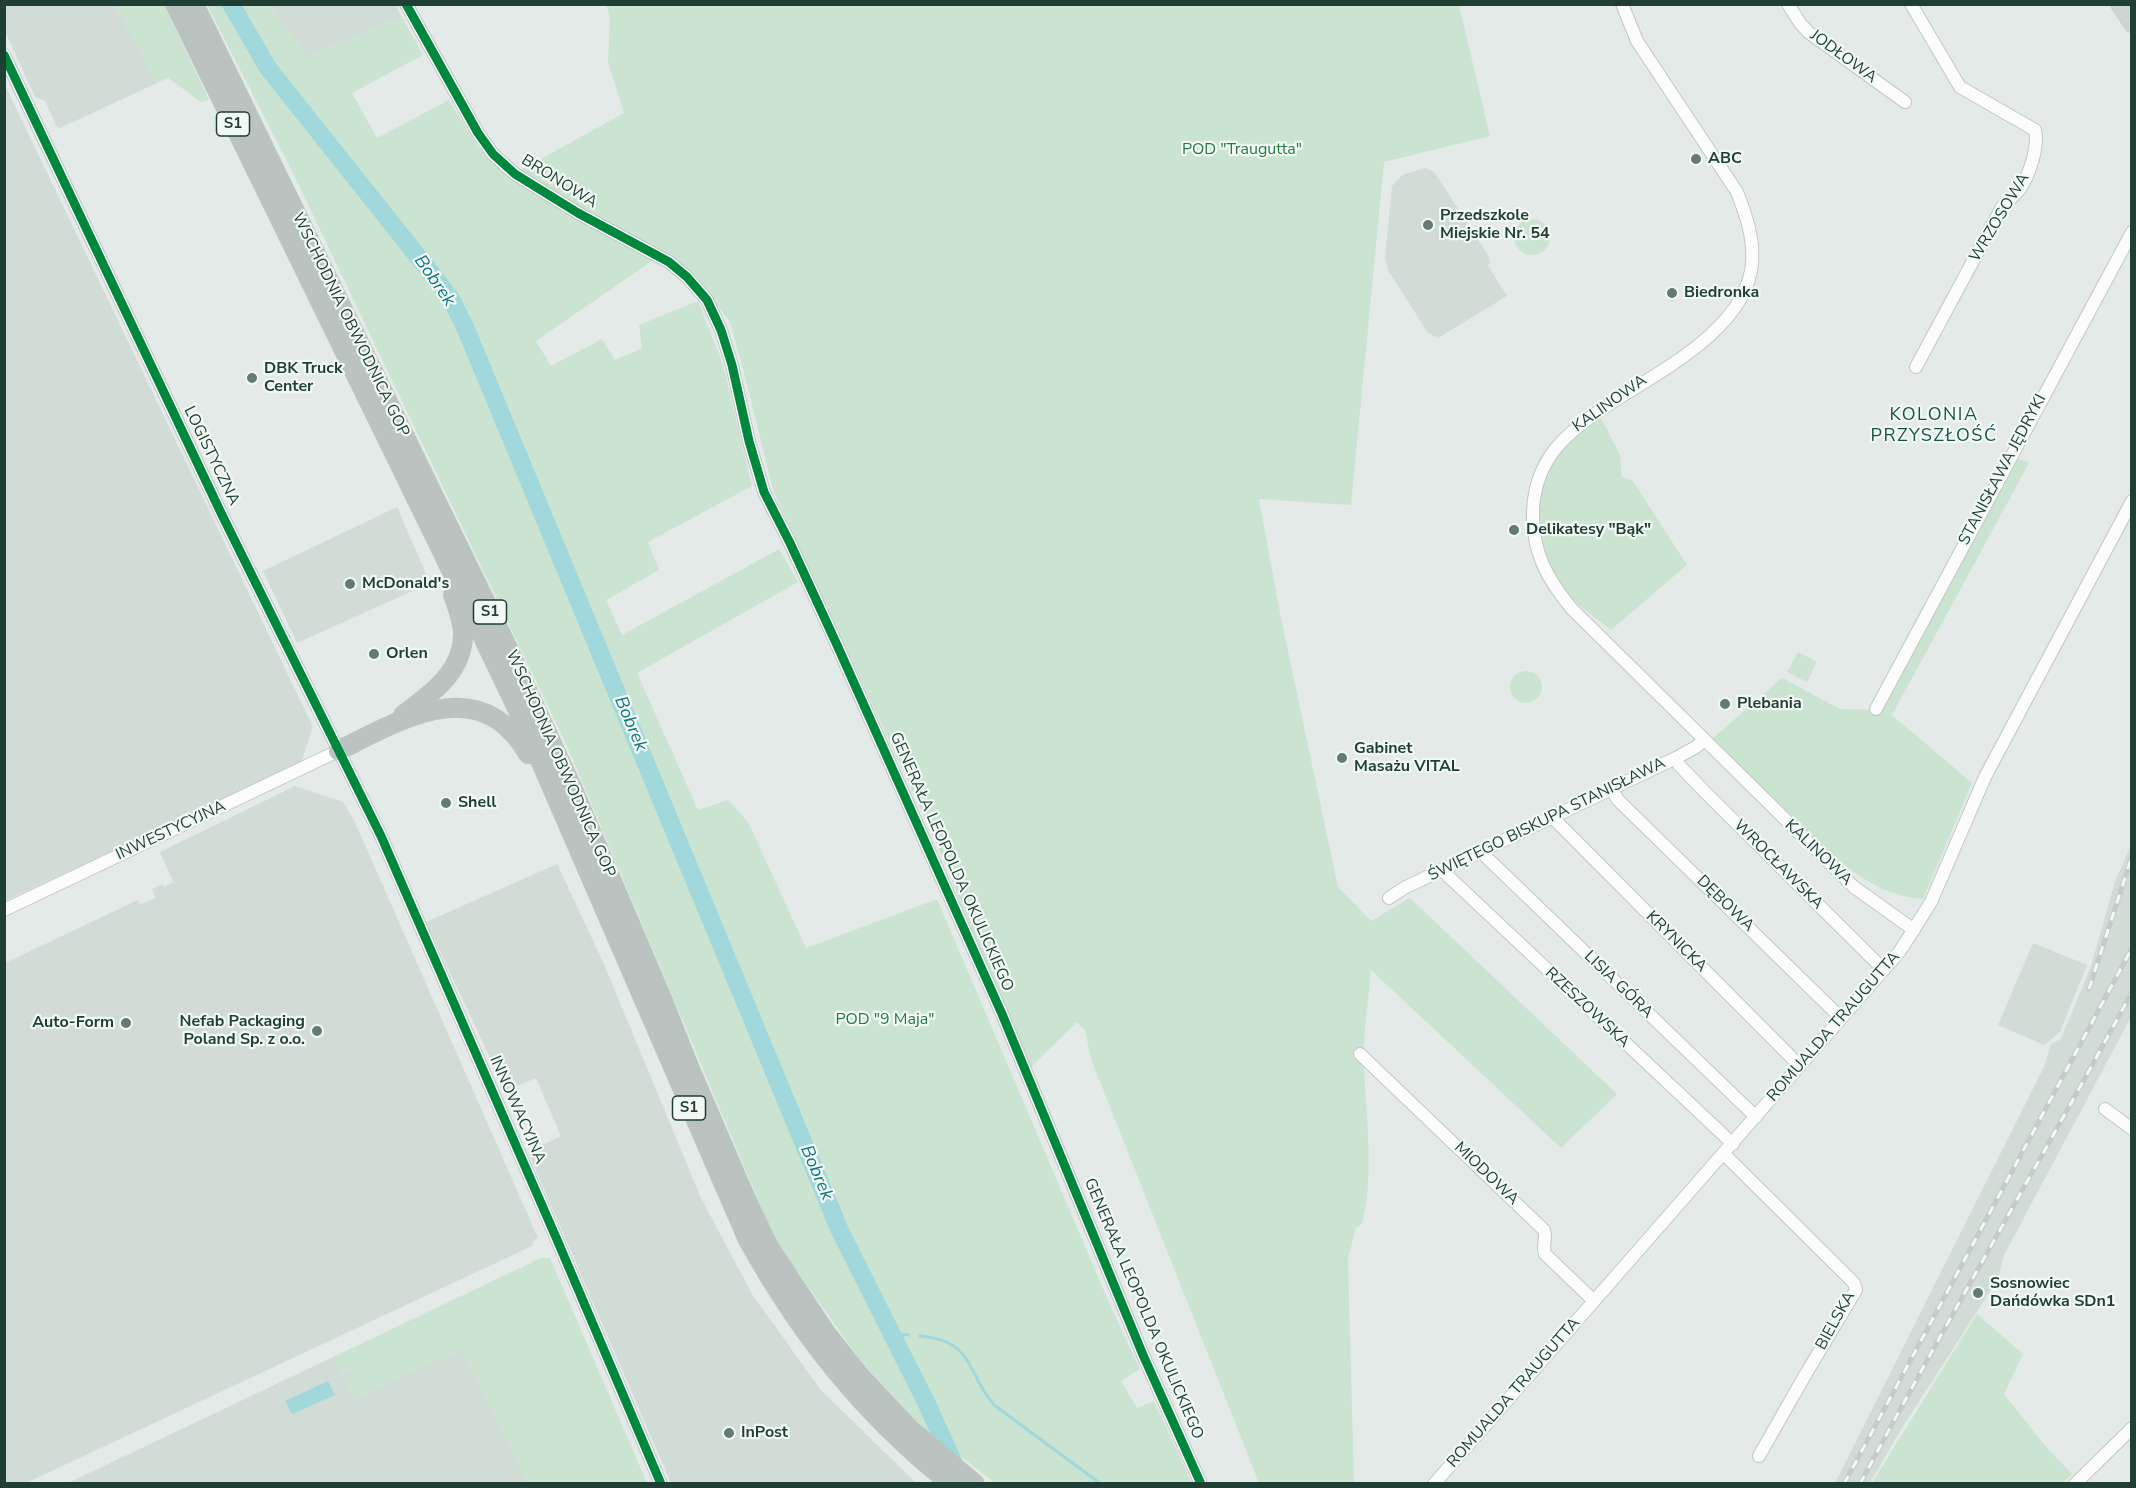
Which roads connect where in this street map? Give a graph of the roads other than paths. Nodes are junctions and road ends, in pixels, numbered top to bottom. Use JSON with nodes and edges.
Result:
{"nodes":[{"id":1,"x":175,"y":4,"type":"edge"},
{"id":2,"x":194,"y":4,"type":"edge"},
{"id":3,"x":406,"y":4,"type":"edge"},
{"id":4,"x":1622,"y":4,"type":"edge"},
{"id":5,"x":1788,"y":4,"type":"edge"},
{"id":6,"x":1911,"y":4,"type":"edge"},
{"id":7,"x":2118,"y":4,"type":"edge"},
{"id":8,"x":2132,"y":25,"type":"edge"},
{"id":9,"x":4,"y":56,"type":"edge"},
{"id":10,"x":1905,"y":102,"type":"dead end"},
{"id":11,"x":2132,"y":232,"type":"edge"},
{"id":12,"x":669,"y":262,"type":"joint"},
{"id":13,"x":1916,"y":367,"type":"dead end"},
{"id":14,"x":2132,"y":501,"type":"edge"},
{"id":15,"x":437,"y":541,"type":"junction"},
{"id":16,"x":1876,"y":709,"type":"dead end"},
{"id":17,"x":387,"y":727,"type":"junction"},
{"id":18,"x":1704,"y":740,"type":"junction"},
{"id":19,"x":338,"y":751,"type":"junction"},
{"id":20,"x":1676,"y":758,"type":"junction"},
{"id":21,"x":1611,"y":788,"type":"junction"},
{"id":22,"x":566,"y":817,"type":"junction"},
{"id":23,"x":1552,"y":817,"type":"junction"},
{"id":24,"x":1481,"y":852,"type":"junction"},
{"id":25,"x":1443,"y":870,"type":"junction"},
{"id":26,"x":1389,"y":898,"type":"dead end"},
{"id":27,"x":4,"y":910,"type":"edge"},
{"id":28,"x":1914,"y":930,"type":"junction"},
{"id":29,"x":1884,"y":970,"type":"junction"},
{"id":30,"x":1841,"y":1018,"type":"junction"},
{"id":31,"x":1360,"y":1054,"type":"dead end"},
{"id":32,"x":1800,"y":1066,"type":"junction"},
{"id":33,"x":2106,"y":1110,"type":"dead end"},
{"id":34,"x":1756,"y":1117,"type":"junction"},
{"id":35,"x":2132,"y":1129,"type":"edge"},
{"id":36,"x":1733,"y":1144,"type":"junction"},
{"id":37,"x":1724,"y":1154,"type":"junction"},
{"id":38,"x":1594,"y":1301,"type":"junction"},
{"id":39,"x":2132,"y":1428,"type":"edge"},
{"id":40,"x":1759,"y":1456,"type":"dead end"},
{"id":41,"x":661,"y":1484,"type":"edge"},
{"id":42,"x":951,"y":1484,"type":"edge"},
{"id":43,"x":975,"y":1484,"type":"edge"},
{"id":44,"x":1202,"y":1484,"type":"edge"},
{"id":45,"x":1434,"y":1484,"type":"edge"},
{"id":46,"x":2075,"y":1484,"type":"edge"}],
"edges":[{"from":1,"to":15,"type":"highway","name":"WSCHODNIA OBWODNICA GOP","number":"S1"},
{"from":2,"to":43,"type":"highway","name":"WSCHODNIA OBWODNICA GOP","number":"S1"},
{"from":3,"to":12,"type":"street","name":"BRONOWA"},
{"from":4,"to":18,"type":"street","name":"KALINOWA"},
{"from":5,"to":10,"type":"street","name":"JODŁOWA"},
{"from":6,"to":13,"type":"street","name":"WRZOSOWA"},
{"from":7,"to":8,"type":"main road"},
{"from":9,"to":19,"type":"street","name":"LOGISTYCZNA"},
{"from":11,"to":16,"type":"street","name":"STANISŁAWA JĘDRYKI"},
{"from":12,"to":44,"type":"street","name":"GENERAŁA LEOPOLDA OKULICKIEGO"},
{"from":14,"to":28,"type":"street","name":"ROMUALDA TRAUGUTTA"},
{"from":15,"to":17,"type":"highway"},
{"from":15,"to":22,"type":"highway","name":"WSCHODNIA OBWODNICA GOP","number":"S1"},
{"from":17,"to":19,"type":"highway"},
{"from":17,"to":22,"type":"highway"},
{"from":18,"to":20,"type":"street","name":"ŚWIĘTEGO BISKUPA STANISŁAWA"},
{"from":18,"to":28,"type":"street","name":"KALINOWA"},
{"from":19,"to":27,"type":"street","name":"INWESTYCYJNA"},
{"from":19,"to":41,"type":"street","name":"INNOWACYJNA"},
{"from":20,"to":21,"type":"street","name":"ŚWIĘTEGO BISKUPA STANISŁAWA"},
{"from":20,"to":29,"type":"street","name":"WROCŁAWSKA"},
{"from":21,"to":23,"type":"street","name":"ŚWIĘTEGO BISKUPA STANISŁAWA"},
{"from":21,"to":30,"type":"street","name":"DĘBOWA"},
{"from":22,"to":42,"type":"highway","name":"WSCHODNIA OBWODNICA GOP","number":"S1"},
{"from":23,"to":24,"type":"street","name":"ŚWIĘTEGO BISKUPA STANISŁAWA"},
{"from":23,"to":32,"type":"street","name":"KRYNICKA"},
{"from":24,"to":25,"type":"street","name":"ŚWIĘTEGO BISKUPA STANISŁAWA"},
{"from":24,"to":34,"type":"street","name":"LISIA GÓRA"},
{"from":25,"to":26,"type":"street","name":"ŚWIĘTEGO BISKUPA STANISŁAWA"},
{"from":25,"to":36,"type":"street","name":"RZESZOWSKA"},
{"from":28,"to":29,"type":"street","name":"ROMUALDA TRAUGUTTA"},
{"from":29,"to":30,"type":"street","name":"ROMUALDA TRAUGUTTA"},
{"from":30,"to":32,"type":"street","name":"ROMUALDA TRAUGUTTA"},
{"from":31,"to":38,"type":"street","name":"MIODOWA"},
{"from":32,"to":34,"type":"street","name":"ROMUALDA TRAUGUTTA"},
{"from":33,"to":35,"type":"street"},
{"from":34,"to":36,"type":"street","name":"ROMUALDA TRAUGUTTA"},
{"from":36,"to":37,"type":"street","name":"ROMUALDA TRAUGUTTA"},
{"from":37,"to":38,"type":"street","name":"ROMUALDA TRAUGUTTA"},
{"from":37,"to":40,"type":"street","name":"BIELSKA"},
{"from":38,"to":45,"type":"street","name":"ROMUALDA TRAUGUTTA"},
{"from":39,"to":46,"type":"street"}]}
